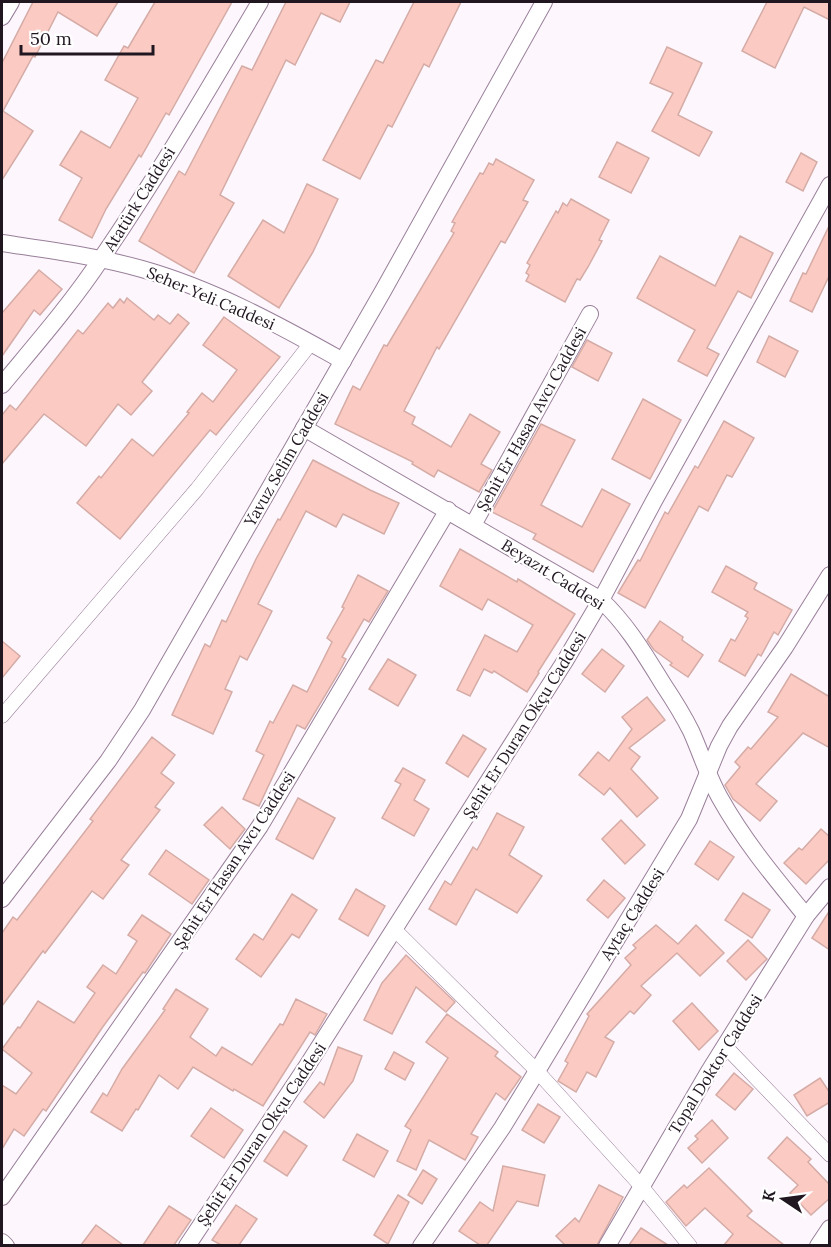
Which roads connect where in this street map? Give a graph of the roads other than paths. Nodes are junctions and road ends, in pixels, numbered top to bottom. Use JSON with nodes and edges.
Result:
{"nodes":[{"id":1,"x":11,"y":2,"type":"edge"},
{"id":2,"x":260,"y":2,"type":"edge"},
{"id":3,"x":544,"y":2,"type":"edge"},
{"id":4,"x":2,"y":17,"type":"edge"},
{"id":5,"x":830,"y":185,"type":"edge"},
{"id":6,"x":2,"y":243,"type":"edge"},
{"id":7,"x":102,"y":259,"type":"junction"},
{"id":8,"x":590,"y":314,"type":"dead end"},
{"id":9,"x":311,"y":344,"type":"junction"},
{"id":10,"x":343,"y":361,"type":"junction"},
{"id":11,"x":2,"y":385,"type":"edge"},
{"id":12,"x":304,"y":428,"type":"junction"},
{"id":13,"x":448,"y":510,"type":"junction"},
{"id":14,"x":473,"y":525,"type":"junction"},
{"id":15,"x":830,"y":575,"type":"edge"},
{"id":16,"x":601,"y":600,"type":"junction"},
{"id":17,"x":2,"y":716,"type":"edge"},
{"id":18,"x":708,"y":774,"type":"junction"},
{"id":19,"x":830,"y":887,"type":"edge"},
{"id":20,"x":2,"y":899,"type":"edge"},
{"id":21,"x":806,"y":916,"type":"junction"},
{"id":22,"x":395,"y":930,"type":"junction"},
{"id":23,"x":725,"y":1046,"type":"junction"},
{"id":24,"x":537,"y":1071,"type":"junction"},
{"id":25,"x":830,"y":1155,"type":"edge"},
{"id":26,"x":642,"y":1187,"type":"junction"},
{"id":27,"x":2,"y":1197,"type":"edge"},
{"id":28,"x":830,"y":1228,"type":"edge"},
{"id":29,"x":2,"y":1242,"type":"edge"},
{"id":30,"x":6,"y":1245,"type":"edge"},
{"id":31,"x":187,"y":1245,"type":"edge"},
{"id":32,"x":421,"y":1245,"type":"edge"},
{"id":33,"x":607,"y":1245,"type":"edge"},
{"id":34,"x":690,"y":1245,"type":"edge"},
{"id":35,"x":818,"y":1245,"type":"edge"}],
"edges":[{"from":1,"to":4,"type":"street"},
{"from":2,"to":7,"type":"street","name":"Atatürk Caddesi"},
{"from":3,"to":10,"type":"street","name":"Yavuz Selim Caddesi"},
{"from":5,"to":16,"type":"street","name":"Şehit Er Duran Okçu Caddesi"},
{"from":6,"to":7,"type":"street","name":"Seher Yeli Caddesi"},
{"from":7,"to":9,"type":"street","name":"Seher Yeli Caddesi"},
{"from":7,"to":11,"type":"street","name":"Atatürk Caddesi"},
{"from":8,"to":14,"type":"street","name":"Şehit Er Hasan Avcı Caddesi"},
{"from":9,"to":10,"type":"street","name":"Seher Yeli Caddesi"},
{"from":9,"to":17,"type":"street"},
{"from":10,"to":12,"type":"street","name":"Yavuz Selim Caddesi"},
{"from":12,"to":13,"type":"street","name":"Beyazıt Caddesi"},
{"from":12,"to":20,"type":"street","name":"Yavuz Selim Caddesi"},
{"from":13,"to":14,"type":"street","name":"Beyazıt Caddesi"},
{"from":13,"to":27,"type":"street","name":"Şehit Er Hasan Avcı Caddesi"},
{"from":14,"to":16,"type":"street","name":"Beyazıt Caddesi"},
{"from":15,"to":18,"type":"street","name":"Aytaç Caddesi"},
{"from":16,"to":18,"type":"street","name":"Beyazıt Caddesi"},
{"from":16,"to":22,"type":"street","name":"Şehit Er Duran Okçu Caddesi"},
{"from":18,"to":21,"type":"street","name":"Beyazıt Caddesi"},
{"from":18,"to":24,"type":"street","name":"Aytaç Caddesi"},
{"from":19,"to":21,"type":"street","name":"Topal Doktor Caddesi"},
{"from":21,"to":23,"type":"street","name":"Topal Doktor Caddesi"},
{"from":22,"to":24,"type":"street"},
{"from":22,"to":31,"type":"street","name":"Şehit Er Duran Okçu Caddesi"},
{"from":23,"to":25,"type":"street"},
{"from":23,"to":26,"type":"street","name":"Topal Doktor Caddesi"},
{"from":24,"to":26,"type":"street"},
{"from":24,"to":32,"type":"street","name":"Aytaç Caddesi"},
{"from":26,"to":33,"type":"street","name":"Topal Doktor Caddesi"},
{"from":26,"to":34,"type":"street"},
{"from":28,"to":35,"type":"street"},
{"from":29,"to":30,"type":"street"}]}
